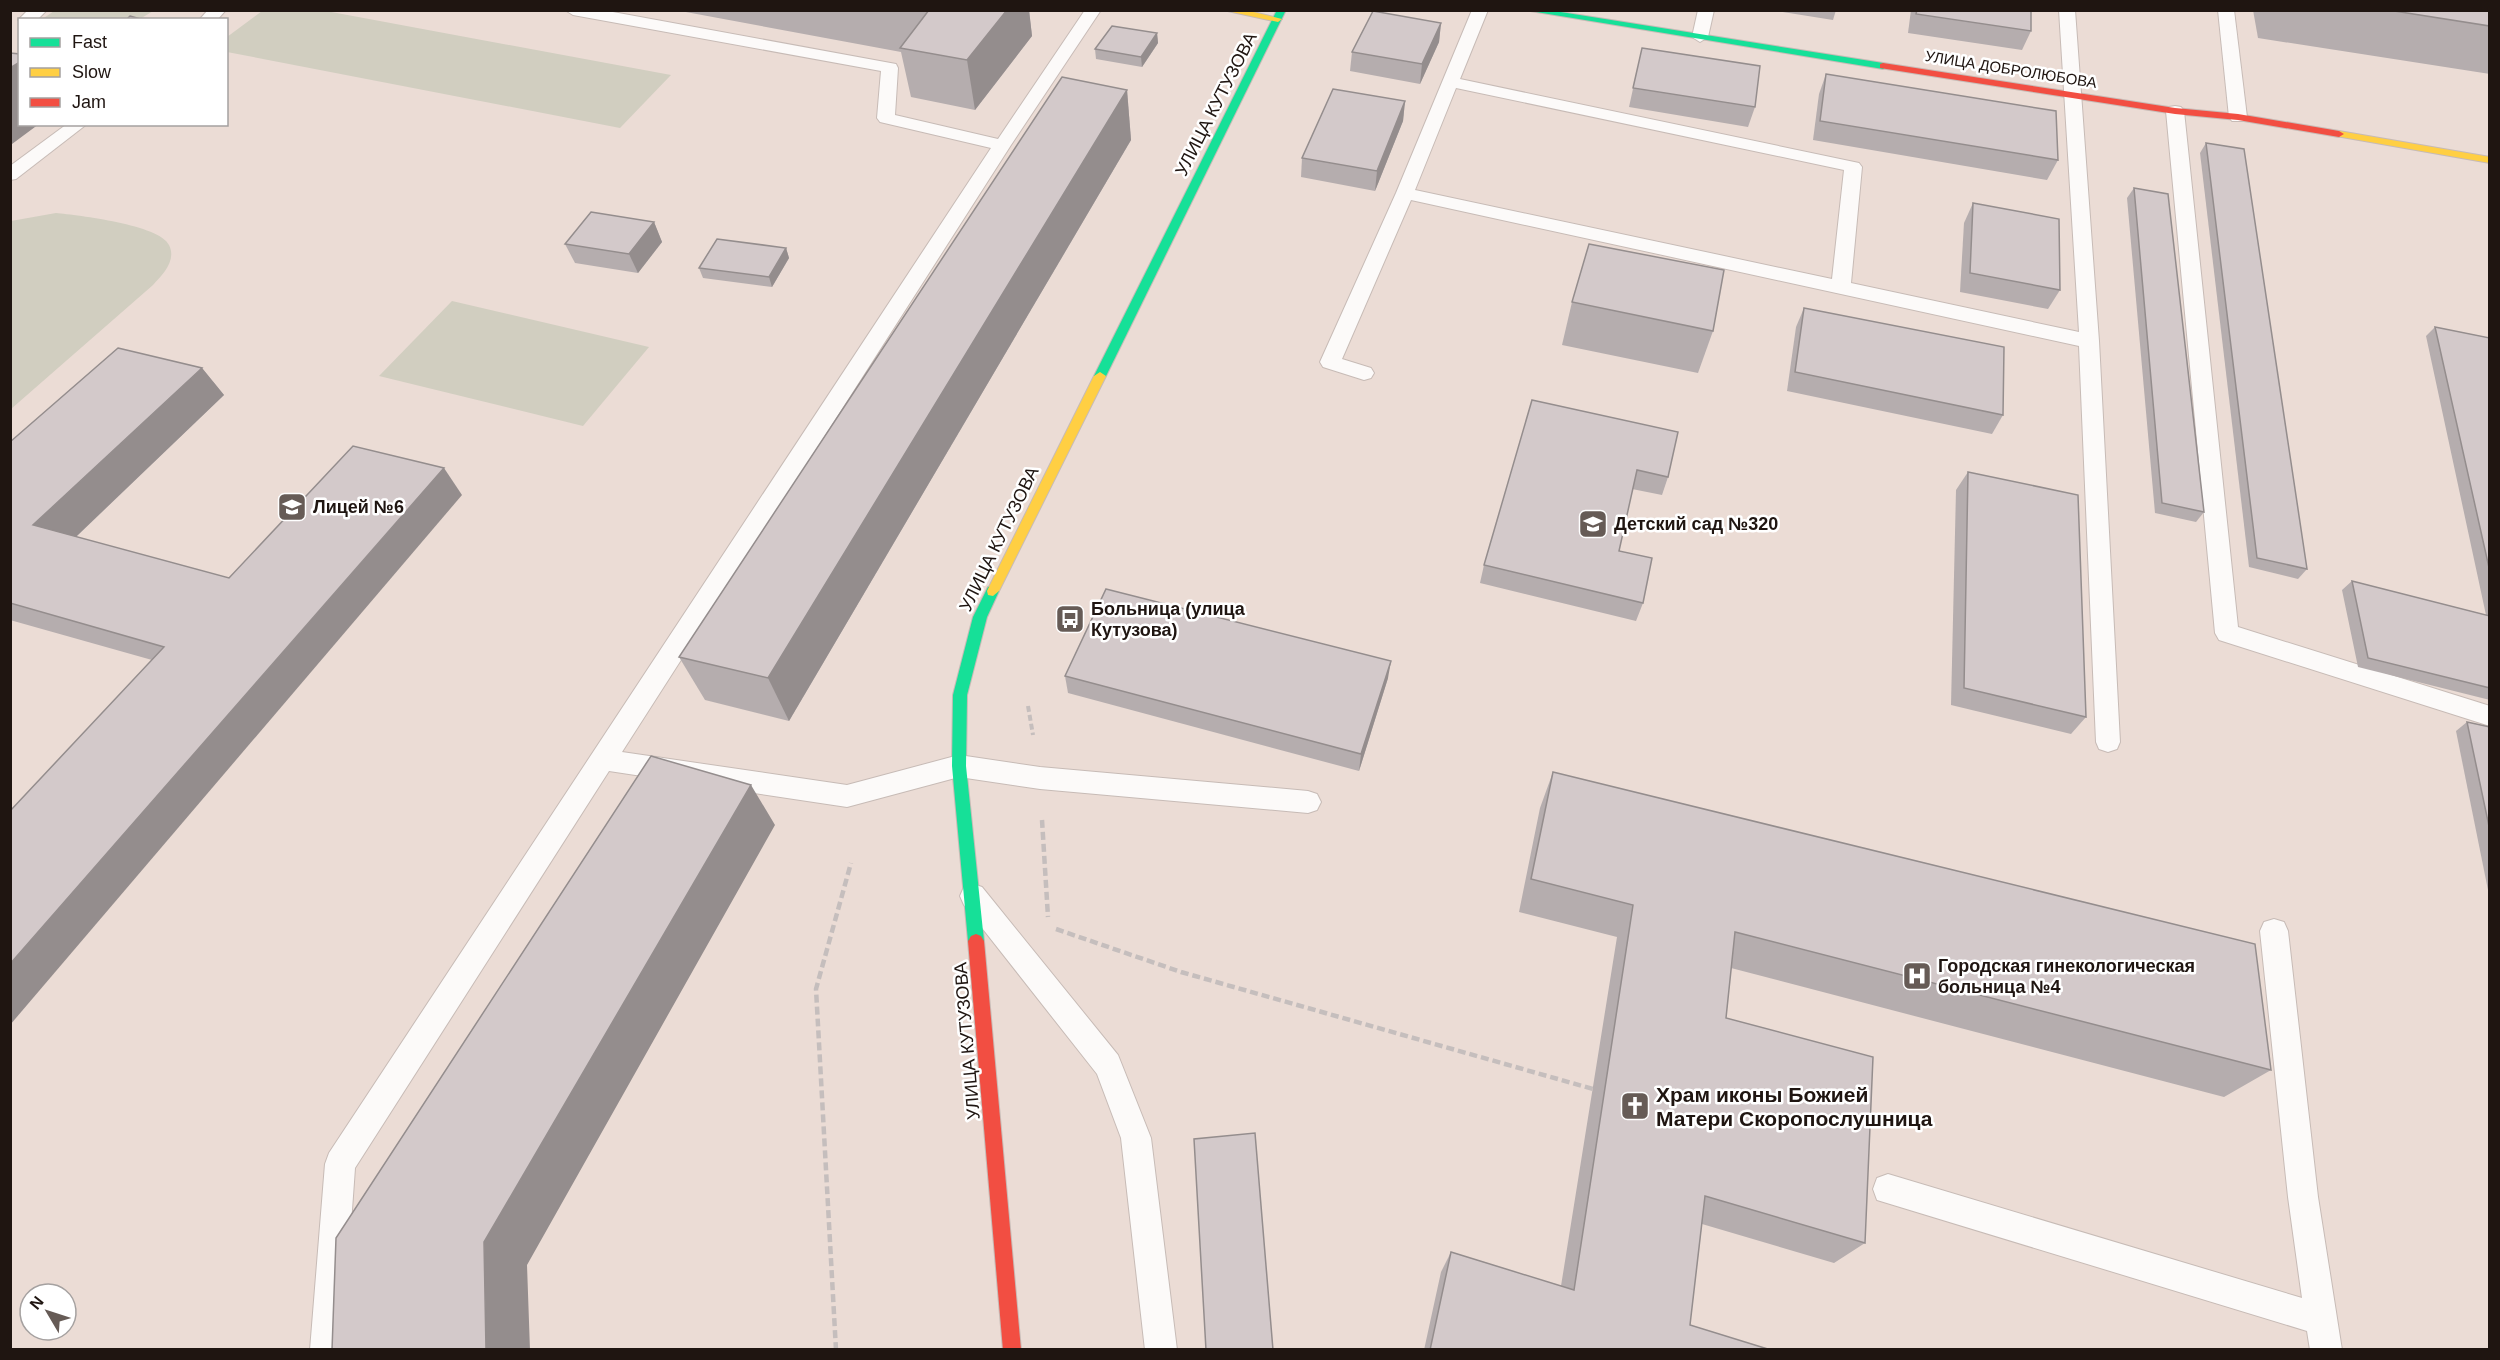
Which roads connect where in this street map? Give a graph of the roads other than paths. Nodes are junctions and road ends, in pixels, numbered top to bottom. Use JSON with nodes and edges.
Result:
{"nodes":[{"id":1,"x":573,"y":10,"type":"edge"},
{"id":2,"x":1093,"y":10,"type":"edge"},
{"id":3,"x":1227,"y":10,"type":"edge"},
{"id":4,"x":1480,"y":10,"type":"edge"},
{"id":5,"x":1528,"y":10,"type":"edge"},
{"id":6,"x":1706,"y":10,"type":"edge"},
{"id":7,"x":2067,"y":10,"type":"edge"},
{"id":8,"x":2226,"y":10,"type":"edge"},
{"id":9,"x":1280,"y":15,"type":"edge"},
{"id":10,"x":1700,"y":37,"type":"junction"},
{"id":11,"x":1452,"y":82,"type":"junction"},
{"id":12,"x":2073,"y":96,"type":"junction"},
{"id":13,"x":2175,"y":111,"type":"junction"},
{"id":14,"x":2238,"y":117,"type":"junction"},
{"id":15,"x":76,"y":126,"type":"edge"},
{"id":16,"x":1002,"y":145,"type":"junction"},
{"id":17,"x":2490,"y":160,"type":"edge"},
{"id":18,"x":10,"y":175,"type":"edge"},
{"id":19,"x":1405,"y":194,"type":"junction"},
{"id":20,"x":1841,"y":287,"type":"junction"},
{"id":21,"x":2089,"y":341,"type":"junction"},
{"id":22,"x":1364,"y":373,"type":"dead end"},
{"id":23,"x":2490,"y":716,"type":"edge"},
{"id":24,"x":2108,"y":742,"type":"dead end"},
{"id":25,"x":604,"y":760,"type":"junction"},
{"id":26,"x":959,"y":766,"type":"junction"},
{"id":27,"x":1308,"y":802,"type":"dead end"},
{"id":28,"x":972,"y":896,"type":"junction"},
{"id":29,"x":2274,"y":931,"type":"dead end"},
{"id":30,"x":1888,"y":1189,"type":"dead end"},
{"id":31,"x":2324,"y":1335,"type":"edge"},
{"id":32,"x":326,"y":1350,"type":"edge"},
{"id":33,"x":1012,"y":1350,"type":"edge"},
{"id":34,"x":1161,"y":1350,"type":"edge"}],
"edges":[{"from":1,"to":16,"type":"lane"},
{"from":2,"to":16,"type":"lane"},
{"from":3,"to":9,"type":"street"},
{"from":4,"to":11,"type":"lane"},
{"from":5,"to":10,"type":"street","name":"УЛИЦА ДОБРОЛЮБОВА"},
{"from":6,"to":10,"type":"lane"},
{"from":7,"to":12,"type":"lane"},
{"from":8,"to":14,"type":"lane"},
{"from":9,"to":26,"type":"street","name":"УЛИЦА КУТУЗОВА"},
{"from":10,"to":12,"type":"street","name":"УЛИЦА ДОБРОЛЮБОВА"},
{"from":11,"to":19,"type":"lane"},
{"from":11,"to":20,"type":"lane"},
{"from":12,"to":13,"type":"street","name":"УЛИЦА ДОБРОЛЮБОВА"},
{"from":12,"to":21,"type":"lane"},
{"from":13,"to":14,"type":"street","name":"УЛИЦА ДОБРОЛЮБОВА"},
{"from":13,"to":23,"type":"lane"},
{"from":14,"to":17,"type":"street","name":"УЛИЦА ДОБРОЛЮБОВА"},
{"from":15,"to":18,"type":"lane"},
{"from":16,"to":25,"type":"lane"},
{"from":19,"to":20,"type":"lane"},
{"from":19,"to":22,"type":"lane"},
{"from":20,"to":21,"type":"lane"},
{"from":21,"to":24,"type":"lane"},
{"from":25,"to":26,"type":"lane"},
{"from":25,"to":32,"type":"lane"},
{"from":26,"to":27,"type":"lane"},
{"from":26,"to":28,"type":"street","name":"УЛИЦА КУТУЗОВА"},
{"from":28,"to":33,"type":"street","name":"УЛИЦА КУТУЗОВА"},
{"from":28,"to":34,"type":"lane"},
{"from":29,"to":31,"type":"lane"},
{"from":30,"to":31,"type":"lane"}]}
